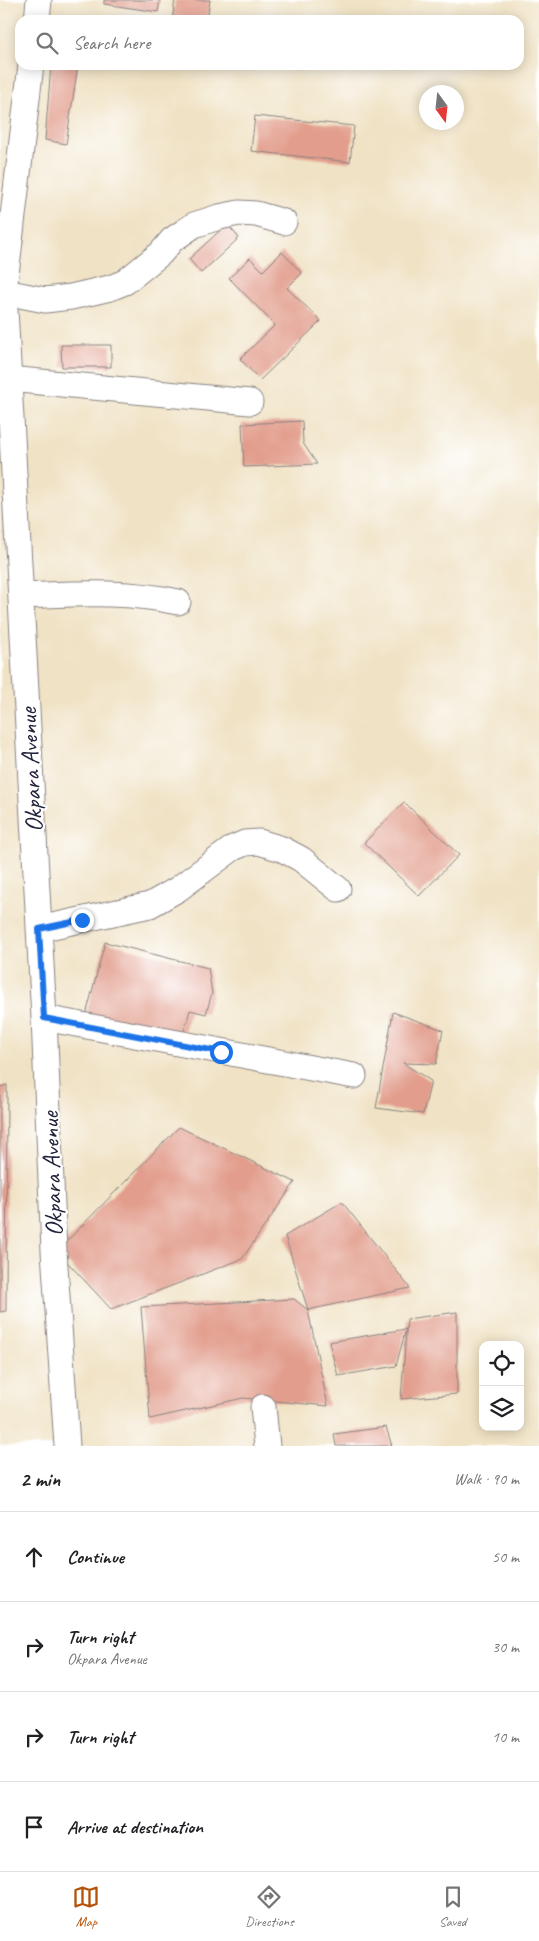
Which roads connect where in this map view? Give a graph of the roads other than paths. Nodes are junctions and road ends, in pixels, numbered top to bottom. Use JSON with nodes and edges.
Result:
{"nodes":[{"id":1,"x":39,"y":0,"type":"edge"},
{"id":2,"x":38,"y":15,"type":"edge"},
{"id":3,"x":31,"y":70,"type":"edge"},
{"id":4,"x":284,"y":222,"type":"dead end"},
{"id":5,"x":2,"y":291,"type":"edge"},
{"id":6,"x":9,"y":379,"type":"junction"},
{"id":7,"x":250,"y":402,"type":"dead end"},
{"id":8,"x":21,"y":596,"type":"junction"},
{"id":9,"x":178,"y":602,"type":"dead end"},
{"id":10,"x":338,"y":889,"type":"dead end"},
{"id":11,"x":39,"y":929,"type":"junction"},
{"id":12,"x":44,"y":1018,"type":"junction"},
{"id":13,"x":354,"y":1076,"type":"dead end"},
{"id":14,"x":263,"y":1407,"type":"dead end"},
{"id":15,"x":67,"y":1446,"type":"edge"},
{"id":16,"x":267,"y":1446,"type":"edge"}],
"edges":[{"from":1,"to":2,"type":"street"},
{"from":3,"to":5,"type":"street","name":"Okpara Avenue"},
{"from":4,"to":5,"type":"street"},
{"from":5,"to":6,"type":"street","name":"Okpara Avenue"},
{"from":6,"to":7,"type":"street"},
{"from":6,"to":8,"type":"street","name":"Okpara Avenue"},
{"from":8,"to":9,"type":"street"},
{"from":8,"to":11,"type":"street","name":"Okpara Avenue"},
{"from":10,"to":11,"type":"street"},
{"from":11,"to":12,"type":"street","name":"Okpara Avenue"},
{"from":12,"to":13,"type":"street"},
{"from":12,"to":15,"type":"street","name":"Okpara Avenue"},
{"from":14,"to":16,"type":"street"}]}
